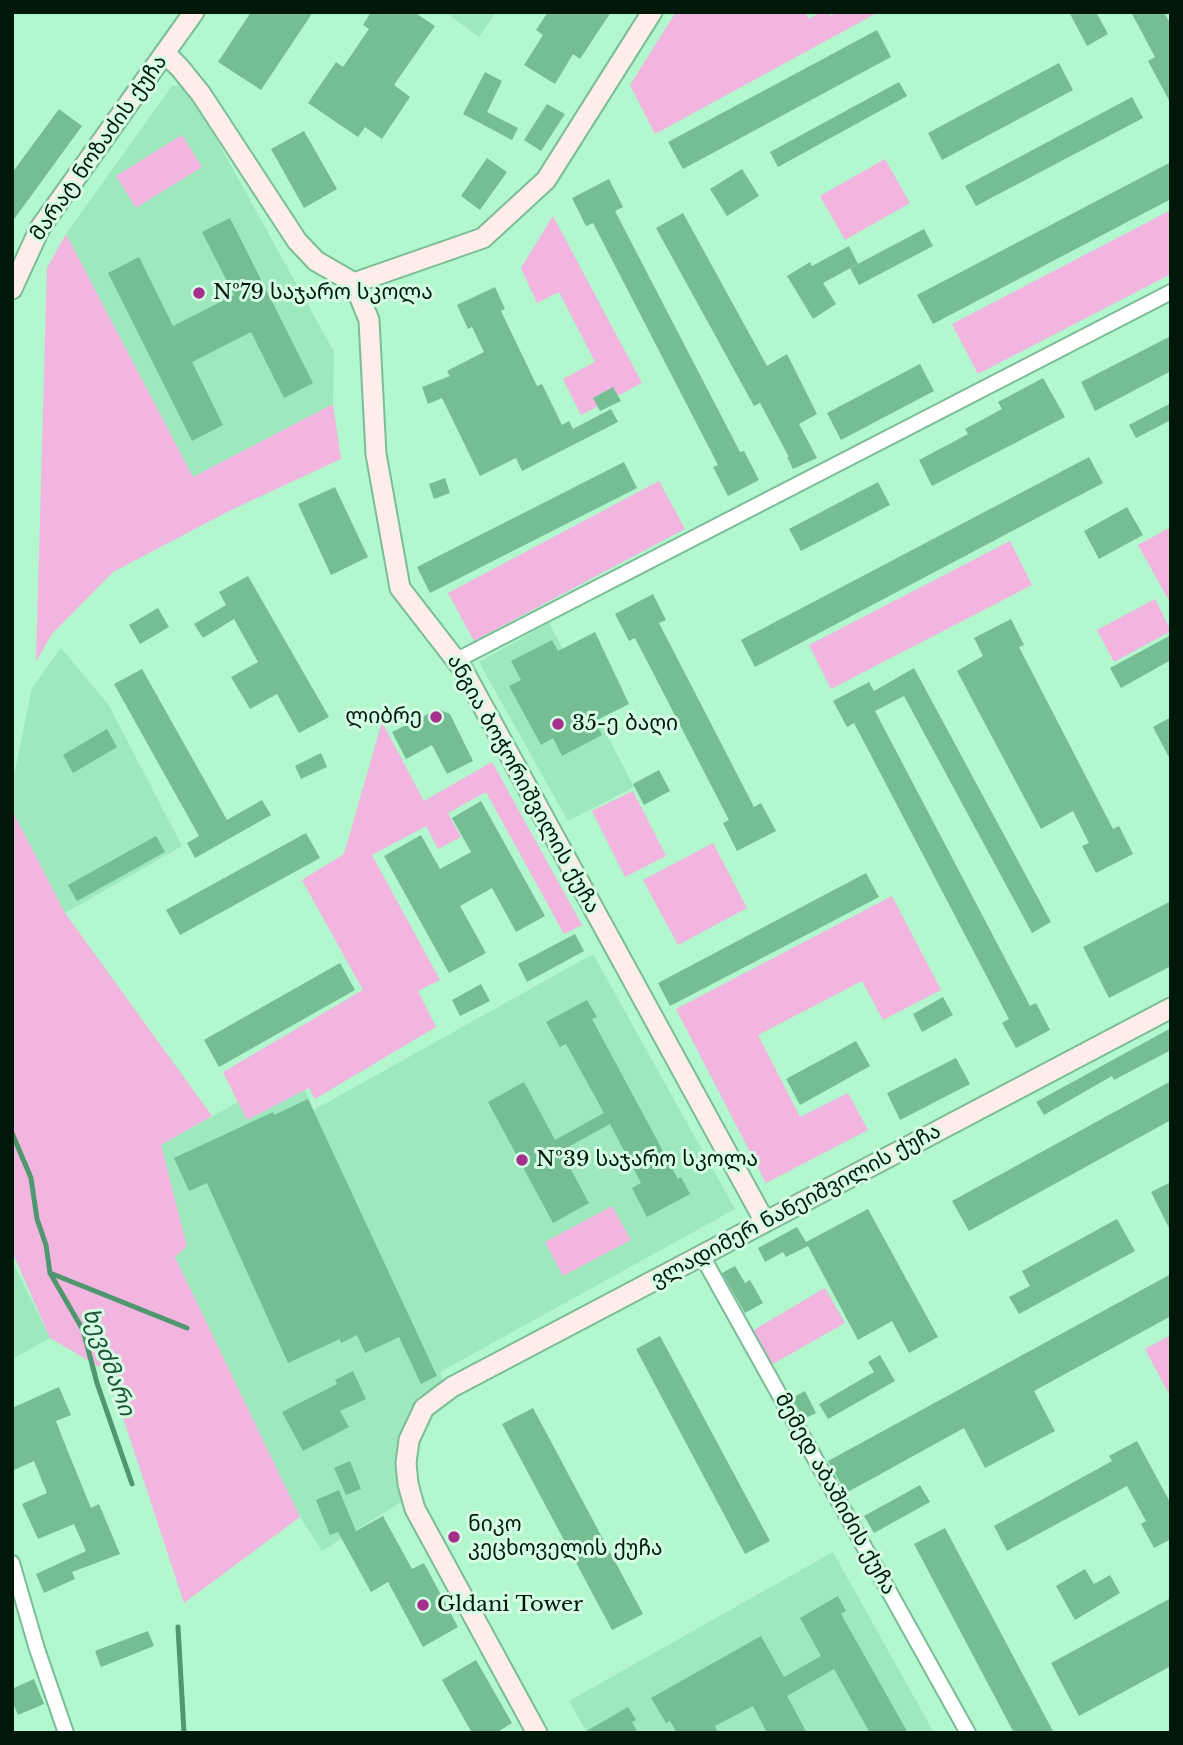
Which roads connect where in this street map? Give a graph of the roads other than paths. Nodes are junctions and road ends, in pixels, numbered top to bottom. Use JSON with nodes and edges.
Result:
{"nodes":[{"id":1,"x":194,"y":12,"type":"edge"},
{"id":2,"x":652,"y":12,"type":"edge"},
{"id":3,"x":165,"y":53,"type":"junction"},
{"id":4,"x":354,"y":283,"type":"junction"},
{"id":5,"x":12,"y":289,"type":"edge"},
{"id":6,"x":1171,"y":292,"type":"edge"},
{"id":7,"x":457,"y":660,"type":"junction"},
{"id":8,"x":1171,"y":1008,"type":"edge"},
{"id":9,"x":765,"y":1222,"type":"junction"},
{"id":10,"x":702,"y":1255,"type":"junction"},
{"id":11,"x":12,"y":1563,"type":"edge"},
{"id":12,"x":66,"y":1733,"type":"edge"},
{"id":13,"x":537,"y":1733,"type":"edge"},
{"id":14,"x":968,"y":1733,"type":"edge"}],
"edges":[{"from":1,"to":3,"type":"street","name":"მარატ ნოზაძის ქუჩა"},
{"from":2,"to":4,"type":"street"},
{"from":3,"to":4,"type":"street"},
{"from":3,"to":5,"type":"street","name":"მარატ ნოზაძის ქუჩა"},
{"from":4,"to":7,"type":"street","name":"ანგია ბოჭორიშვილის ქუჩა"},
{"from":6,"to":7,"type":"street"},
{"from":7,"to":9,"type":"street","name":"ანგია ბოჭორიშვილის ქუჩა"},
{"from":8,"to":9,"type":"street","name":"ვლადიმერ ნანეიშვილის ქუჩა"},
{"from":9,"to":10,"type":"street","name":"ვლადიმერ ნანეიშვილის ქუჩა"},
{"from":10,"to":13,"type":"street","name":"ვლადიმერ ნანეიშვილის ქუჩა"},
{"from":10,"to":14,"type":"street","name":"მემედ აბაშიძის ქუჩა"},
{"from":11,"to":12,"type":"street"}]}
